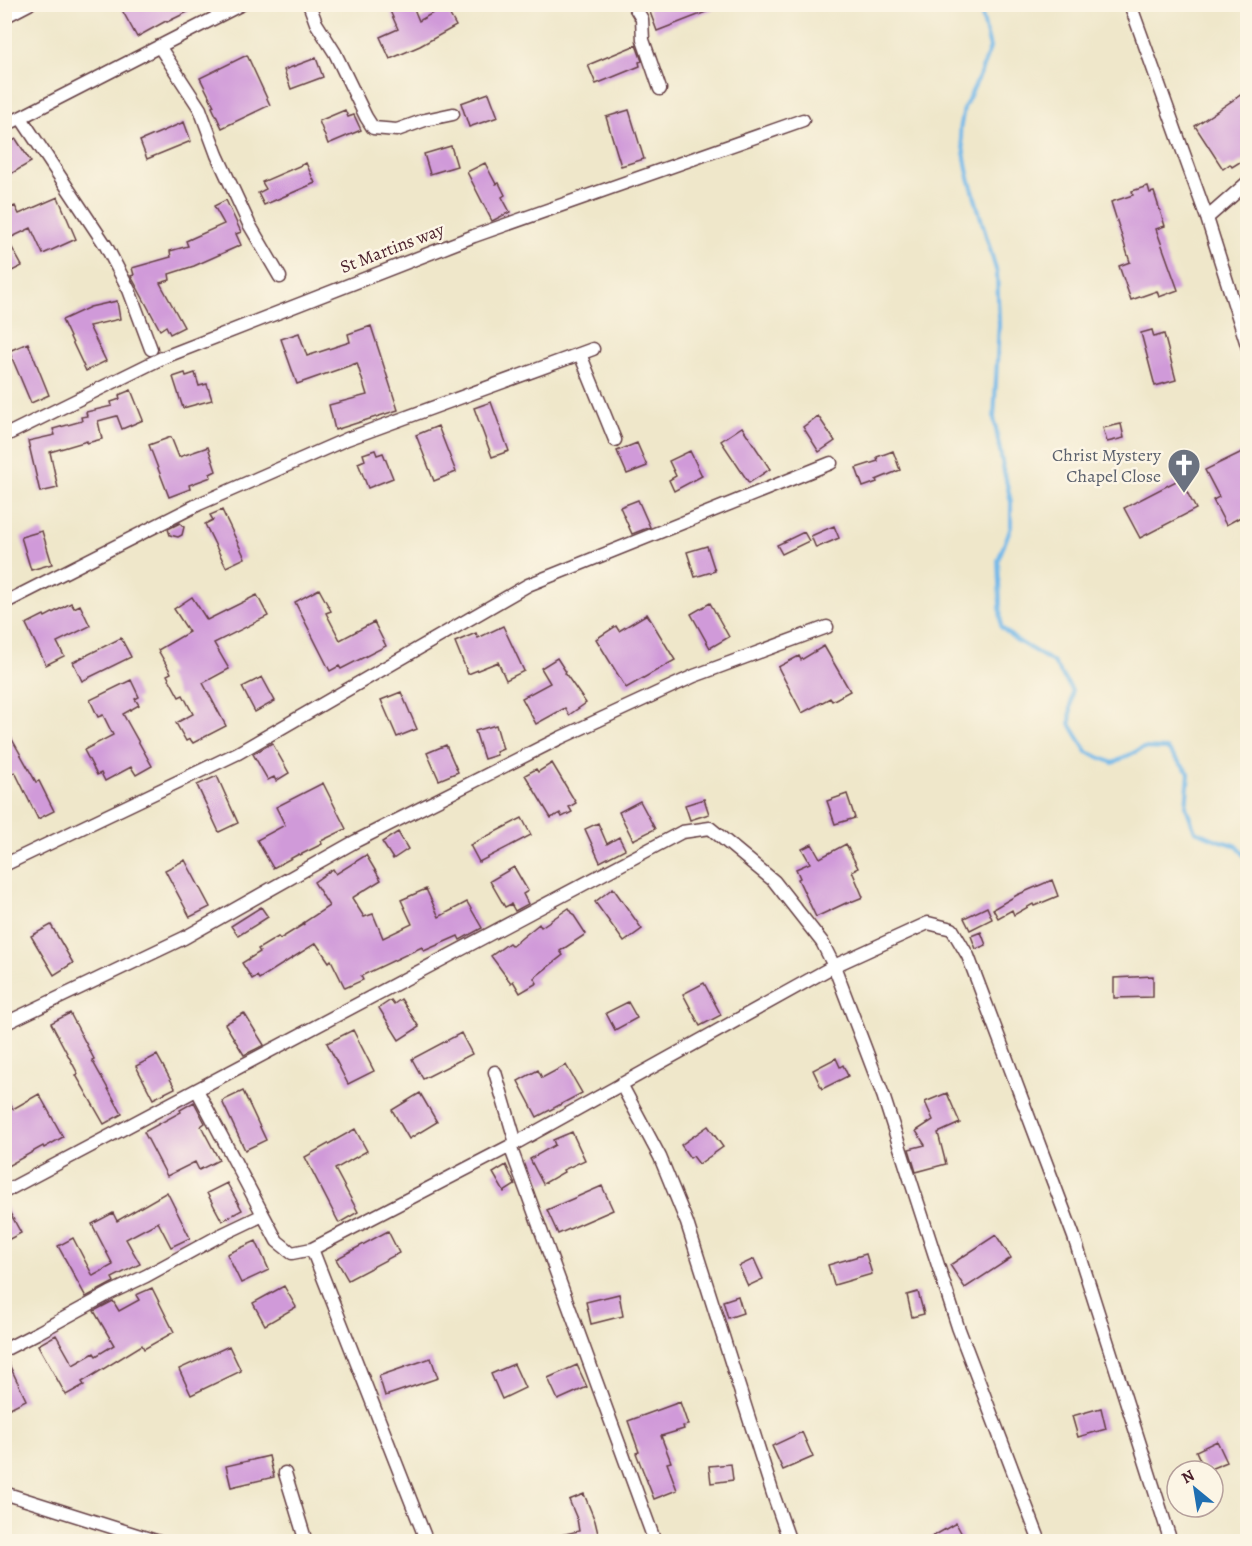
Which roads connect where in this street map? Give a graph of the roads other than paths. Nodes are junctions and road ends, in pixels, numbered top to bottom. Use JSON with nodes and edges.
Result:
{"nodes":[{"id":1,"x":29,"y":4,"type":"edge"},
{"id":2,"x":242,"y":4,"type":"edge"},
{"id":3,"x":309,"y":4,"type":"edge"},
{"id":4,"x":633,"y":4,"type":"edge"},
{"id":5,"x":1130,"y":4,"type":"edge"},
{"id":6,"x":224,"y":8,"type":"edge"},
{"id":7,"x":4,"y":17,"type":"edge"},
{"id":8,"x":159,"y":46,"type":"junction"},
{"id":9,"x":660,"y":89,"type":"dead end"},
{"id":10,"x":453,"y":114,"type":"dead end"},
{"id":11,"x":21,"y":118,"type":"junction"},
{"id":12,"x":803,"y":120,"type":"dead end"},
{"id":13,"x":4,"y":126,"type":"edge"},
{"id":14,"x":1248,"y":182,"type":"edge"},
{"id":15,"x":1207,"y":218,"type":"junction"},
{"id":16,"x":280,"y":277,"type":"dead end"},
{"id":17,"x":1248,"y":348,"type":"edge"},
{"id":18,"x":152,"y":349,"type":"dead end"},
{"id":19,"x":593,"y":349,"type":"dead end"},
{"id":20,"x":580,"y":354,"type":"junction"},
{"id":21,"x":4,"y":436,"type":"edge"},
{"id":22,"x":615,"y":440,"type":"dead end"},
{"id":23,"x":831,"y":463,"type":"dead end"},
{"id":24,"x":4,"y":603,"type":"edge"},
{"id":25,"x":827,"y":627,"type":"dead end"},
{"id":26,"x":4,"y":865,"type":"edge"},
{"id":27,"x":834,"y":966,"type":"junction"},
{"id":28,"x":4,"y":1024,"type":"edge"},
{"id":29,"x":495,"y":1072,"type":"dead end"},
{"id":30,"x":621,"y":1084,"type":"junction"},
{"id":31,"x":197,"y":1090,"type":"junction"},
{"id":32,"x":513,"y":1145,"type":"junction"},
{"id":33,"x":4,"y":1192,"type":"edge"},
{"id":34,"x":263,"y":1215,"type":"junction"},
{"id":35,"x":312,"y":1249,"type":"junction"},
{"id":36,"x":4,"y":1350,"type":"edge"},
{"id":37,"x":285,"y":1473,"type":"dead end"},
{"id":38,"x":4,"y":1493,"type":"edge"},
{"id":39,"x":159,"y":1542,"type":"edge"},
{"id":40,"x":306,"y":1542,"type":"edge"},
{"id":41,"x":427,"y":1542,"type":"edge"},
{"id":42,"x":655,"y":1542,"type":"edge"},
{"id":43,"x":790,"y":1542,"type":"edge"},
{"id":44,"x":1040,"y":1542,"type":"edge"},
{"id":45,"x":1171,"y":1542,"type":"edge"}],
"edges":[{"from":1,"to":7,"type":"street"},
{"from":2,"to":6,"type":"street"},
{"from":3,"to":10,"type":"street"},
{"from":4,"to":9,"type":"street"},
{"from":5,"to":15,"type":"street"},
{"from":6,"to":8,"type":"street"},
{"from":8,"to":11,"type":"street"},
{"from":8,"to":16,"type":"street"},
{"from":11,"to":13,"type":"street"},
{"from":11,"to":18,"type":"street"},
{"from":12,"to":21,"type":"street","name":"St Martins way"},
{"from":14,"to":15,"type":"street"},
{"from":15,"to":17,"type":"street"},
{"from":19,"to":20,"type":"street"},
{"from":20,"to":22,"type":"street"},
{"from":20,"to":24,"type":"street"},
{"from":23,"to":26,"type":"street"},
{"from":25,"to":28,"type":"street"},
{"from":27,"to":30,"type":"street"},
{"from":27,"to":31,"type":"street"},
{"from":27,"to":44,"type":"street"},
{"from":27,"to":45,"type":"street"},
{"from":29,"to":32,"type":"street"},
{"from":30,"to":32,"type":"street"},
{"from":30,"to":43,"type":"street"},
{"from":31,"to":33,"type":"street"},
{"from":31,"to":34,"type":"street"},
{"from":32,"to":35,"type":"street"},
{"from":32,"to":42,"type":"street"},
{"from":34,"to":35,"type":"street"},
{"from":34,"to":36,"type":"street"},
{"from":35,"to":41,"type":"street"},
{"from":37,"to":40,"type":"street"},
{"from":38,"to":39,"type":"street"}]}
